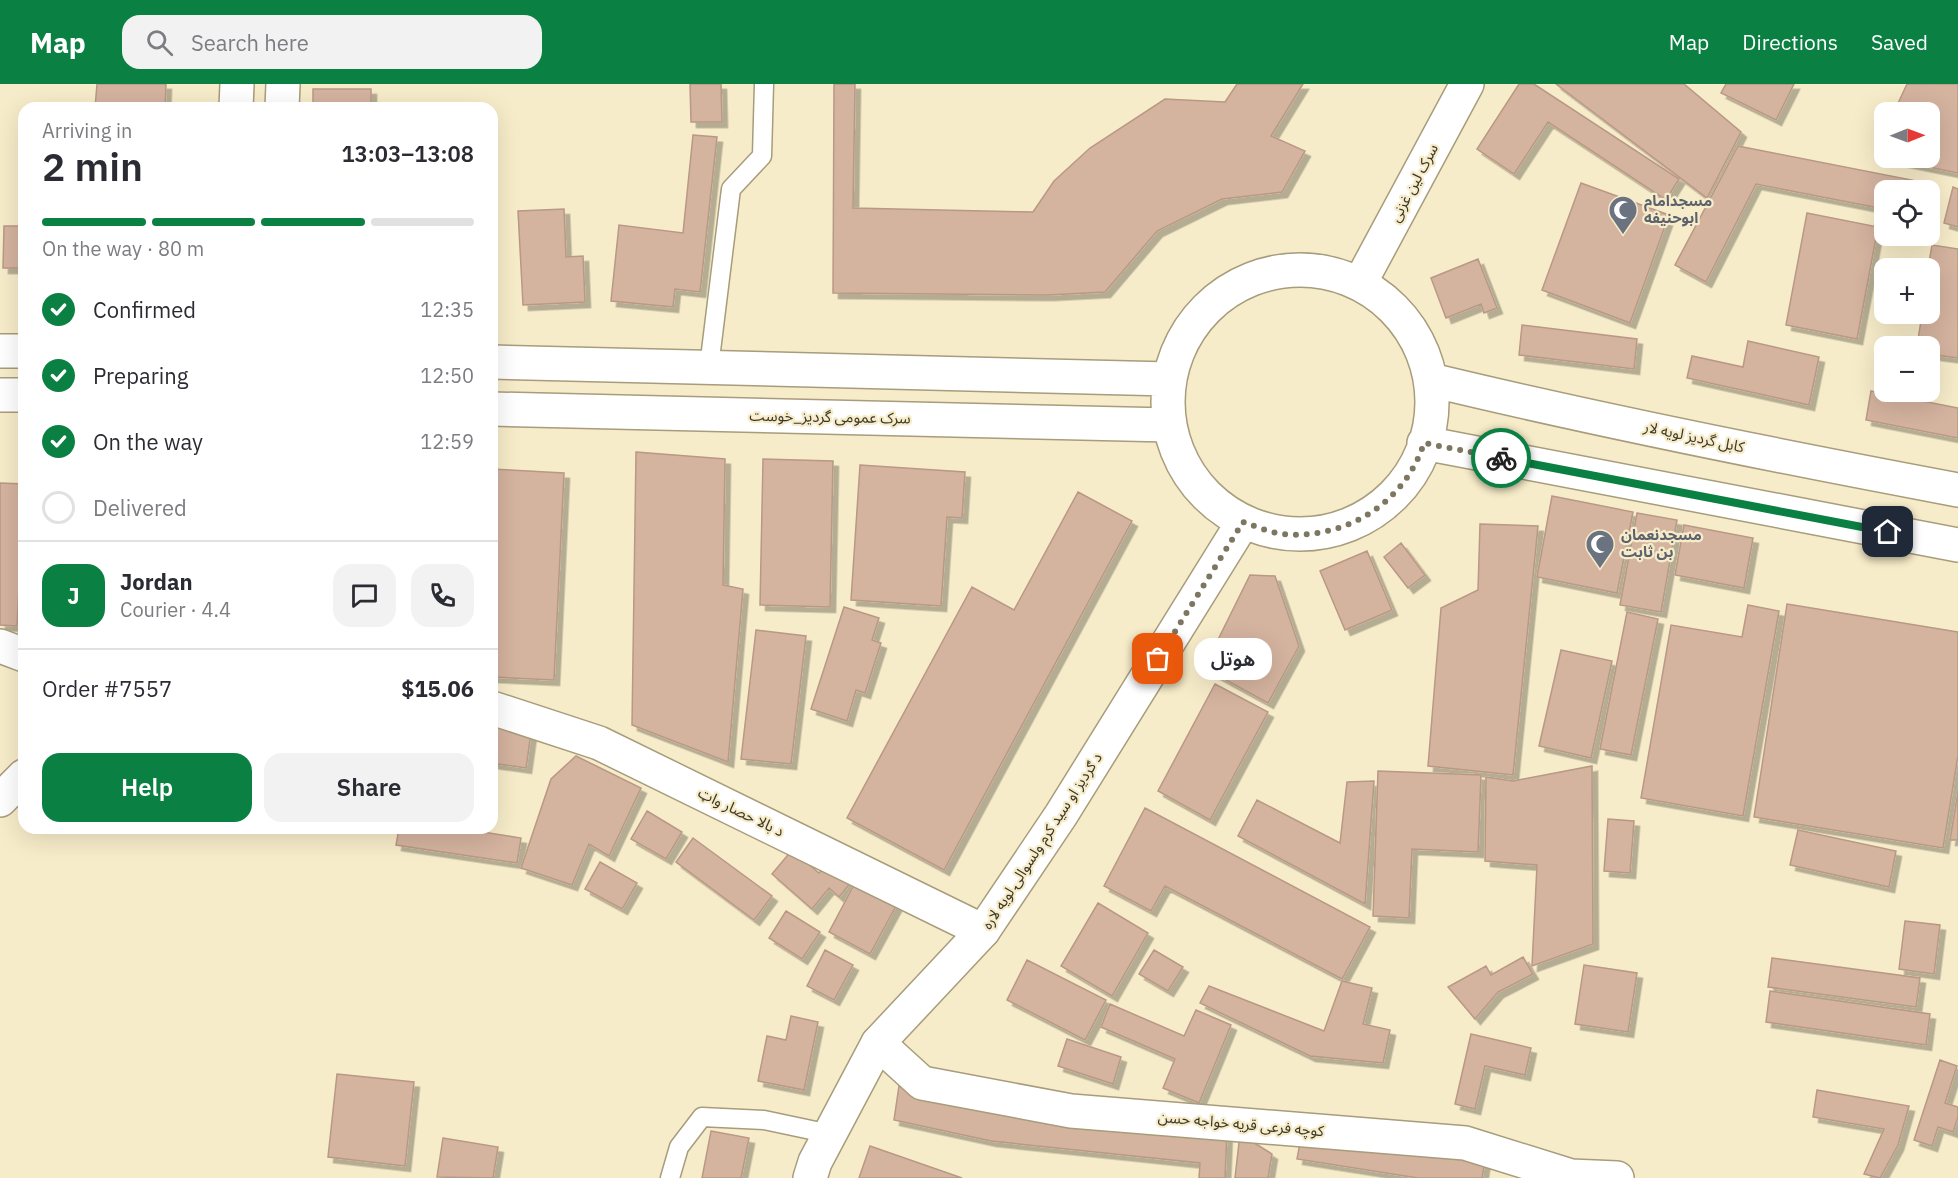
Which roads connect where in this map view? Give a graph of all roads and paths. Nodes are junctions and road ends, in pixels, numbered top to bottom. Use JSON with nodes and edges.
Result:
{"nodes":[{"id":1,"x":237,"y":84,"type":"edge"},
{"id":2,"x":283,"y":84,"type":"edge"},
{"id":3,"x":764,"y":84,"type":"edge"},
{"id":4,"x":1467,"y":84,"type":"edge"},
{"id":5,"x":236,"y":102,"type":"edge"},
{"id":6,"x":282,"y":102,"type":"edge"},
{"id":7,"x":1360,"y":283,"type":"junction"},
{"id":8,"x":0,"y":351,"type":"edge"},
{"id":9,"x":18,"y":351,"type":"edge"},
{"id":10,"x":498,"y":362,"type":"edge"},
{"id":11,"x":709,"y":367,"type":"junction"},
{"id":12,"x":1168,"y":379,"type":"junction"},
{"id":13,"x":1431,"y":380,"type":"junction"},
{"id":14,"x":0,"y":395,"type":"edge"},
{"id":15,"x":18,"y":395,"type":"edge"},
{"id":16,"x":498,"y":409,"type":"edge"},
{"id":17,"x":1169,"y":425,"type":"junction"},
{"id":18,"x":1424,"y":443,"type":"junction"},
{"id":19,"x":1958,"y":490,"type":"edge"},
{"id":20,"x":1243,"y":522,"type":"junction"},
{"id":21,"x":1958,"y":545,"type":"edge"},
{"id":22,"x":0,"y":646,"type":"edge"},
{"id":23,"x":18,"y":653,"type":"edge"},
{"id":24,"x":498,"y":710,"type":"edge"},
{"id":25,"x":18,"y":782,"type":"edge"},
{"id":26,"x":0,"y":800,"type":"edge"},
{"id":27,"x":983,"y":931,"type":"junction"},
{"id":28,"x":878,"y":1042,"type":"junction"},
{"id":29,"x":830,"y":1134,"type":"junction"},
{"id":30,"x":670,"y":1178,"type":"edge"},
{"id":31,"x":810,"y":1178,"type":"edge"},
{"id":32,"x":1617,"y":1178,"type":"edge"}],
"edges":[{"from":1,"to":5,"type":"main road"},
{"from":2,"to":6,"type":"main road"},
{"from":3,"to":11,"type":"lane"},
{"from":4,"to":7,"type":"main road","name":"سرک لین غزنی"},
{"from":7,"to":12,"type":"main road"},
{"from":7,"to":13,"type":"main road"},
{"from":8,"to":9,"type":"main road"},
{"from":10,"to":11,"type":"main road"},
{"from":11,"to":12,"type":"main road"},
{"from":12,"to":17,"type":"main road"},
{"from":13,"to":18,"type":"main road"},
{"from":13,"to":19,"type":"main road","name":"کابل گردیز لویه لار"},
{"from":14,"to":15,"type":"main road"},
{"from":16,"to":17,"type":"main road","name":"سرک عمومی گردیز_خوست"},
{"from":17,"to":20,"type":"main road"},
{"from":18,"to":20,"type":"main road"},
{"from":18,"to":21,"type":"main road"},
{"from":20,"to":27,"type":"main road","name":"د ګردیز او سید کرم ولسوالۍ لویه لاره"},
{"from":22,"to":23,"type":"main road"},
{"from":24,"to":27,"type":"main road","name":"د بالا حصار واټ"},
{"from":25,"to":26,"type":"main road"},
{"from":27,"to":28,"type":"main road","name":"د ګردیز او سید کرم ولسوالۍ لویه لاره"},
{"from":28,"to":29,"type":"main road","name":"د ګردیز او سید کرم ولسوالۍ لویه لاره"},
{"from":28,"to":32,"type":"main road","name":"کوچه فرعی قریه خواجه حسن"},
{"from":29,"to":30,"type":"lane"},
{"from":29,"to":31,"type":"main road","name":"د ګردیز او سید کرم ولسوالۍ لویه لاره"}]}
